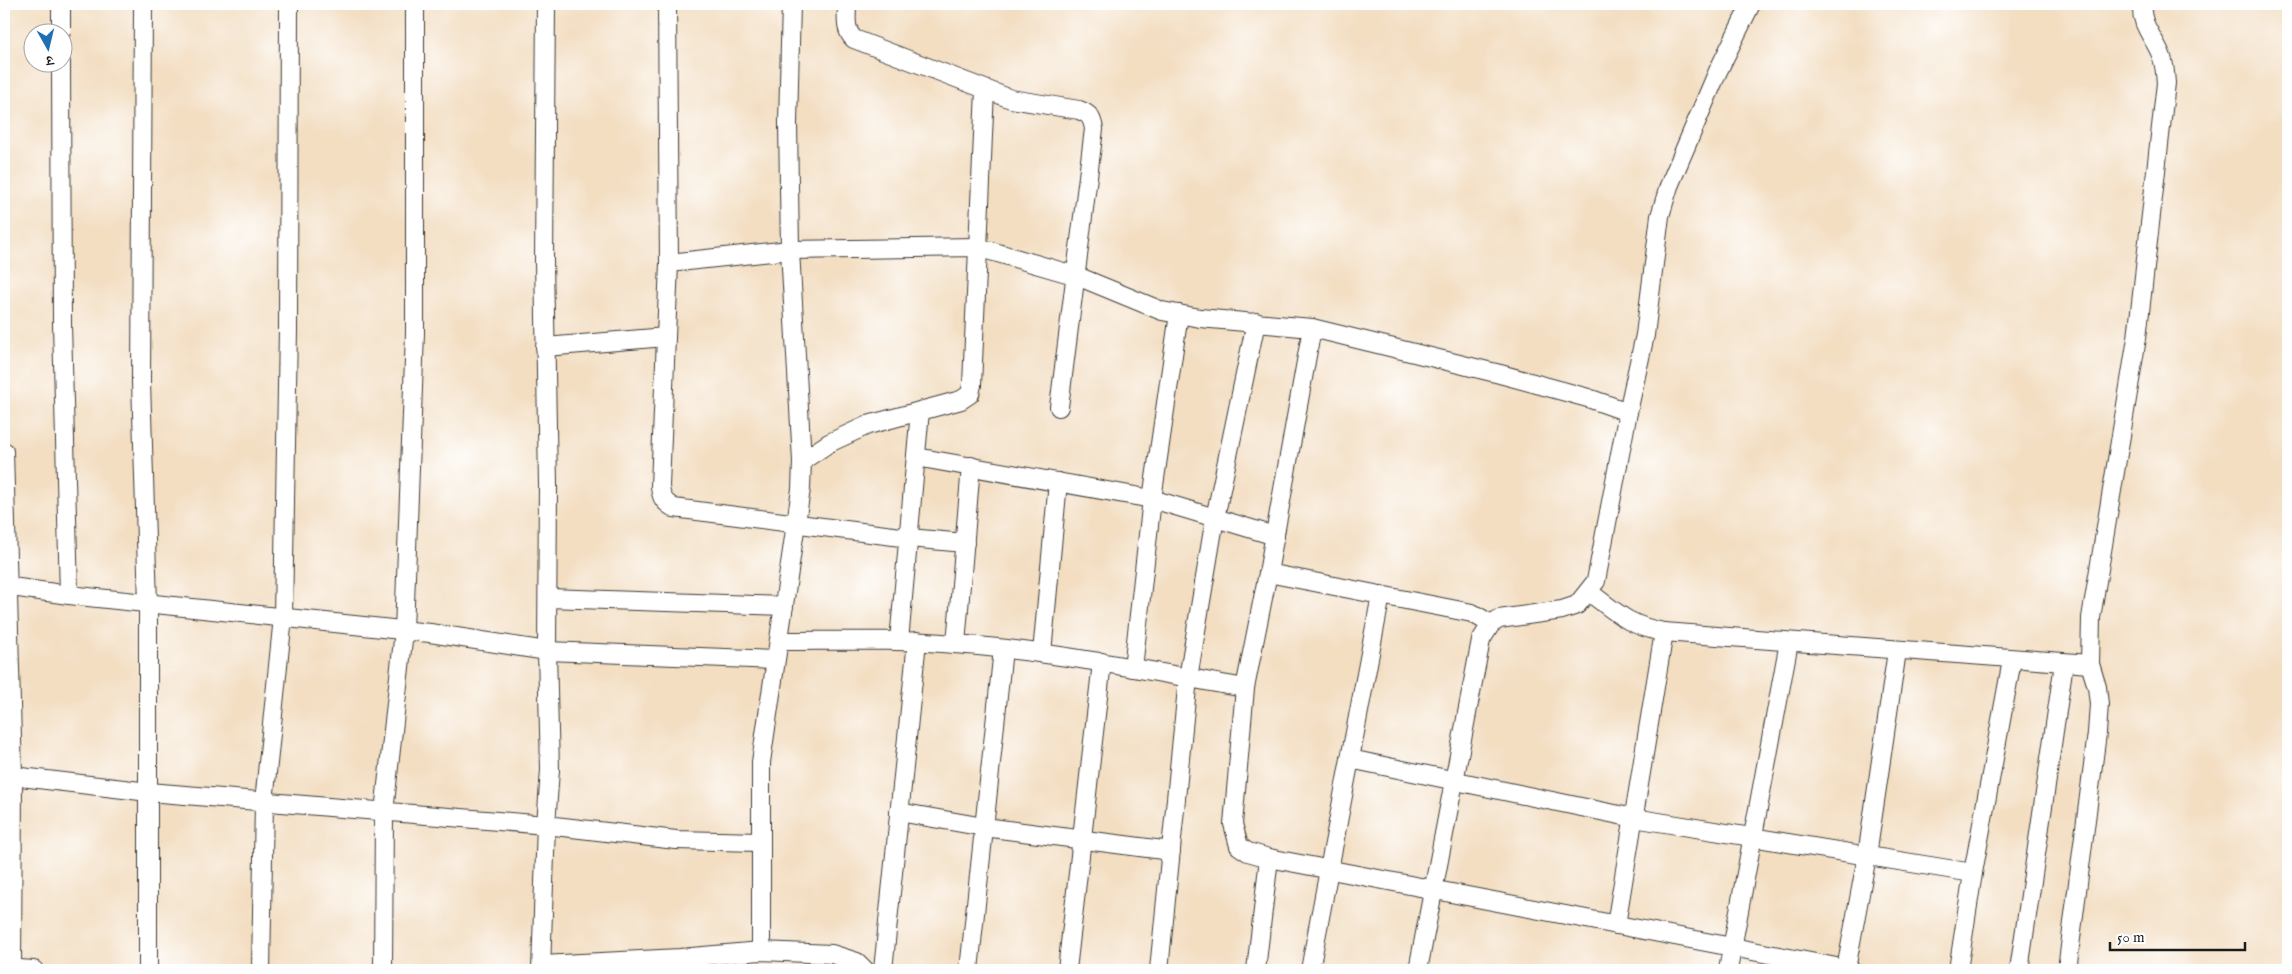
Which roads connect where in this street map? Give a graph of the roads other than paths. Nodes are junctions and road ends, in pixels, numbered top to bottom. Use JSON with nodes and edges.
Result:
{"nodes":[{"id":1,"x":61,"y":4,"type":"edge"},
{"id":2,"x":142,"y":4,"type":"edge"},
{"id":3,"x":289,"y":4,"type":"edge"},
{"id":4,"x":415,"y":4,"type":"edge"},
{"id":5,"x":546,"y":4,"type":"edge"},
{"id":6,"x":668,"y":4,"type":"edge"},
{"id":7,"x":791,"y":4,"type":"edge"},
{"id":8,"x":847,"y":4,"type":"edge"},
{"id":9,"x":1751,"y":4,"type":"edge"},
{"id":10,"x":2142,"y":4,"type":"edge"},
{"id":11,"x":61,"y":22,"type":"edge"},
{"id":12,"x":61,"y":72,"type":"edge"},
{"id":13,"x":985,"y":90,"type":"junction"},
{"id":14,"x":977,"y":247,"type":"junction"},
{"id":15,"x":790,"y":250,"type":"junction"},
{"id":16,"x":669,"y":263,"type":"junction"},
{"id":17,"x":1077,"y":276,"type":"junction"},
{"id":18,"x":1179,"y":314,"type":"junction"},
{"id":19,"x":1256,"y":322,"type":"junction"},
{"id":20,"x":1312,"y":328,"type":"junction"},
{"id":21,"x":666,"y":337,"type":"junction"},
{"id":22,"x":545,"y":347,"type":"junction"},
{"id":23,"x":1059,"y":407,"type":"dead end"},
{"id":24,"x":920,"y":411,"type":"junction"},
{"id":25,"x":1628,"y":412,"type":"junction"},
{"id":26,"x":4,"y":451,"type":"edge"},
{"id":27,"x":916,"y":457,"type":"junction"},
{"id":28,"x":802,"y":461,"type":"junction"},
{"id":29,"x":971,"y":466,"type":"junction"},
{"id":30,"x":1058,"y":482,"type":"junction"},
{"id":31,"x":1152,"y":499,"type":"junction"},
{"id":32,"x":1215,"y":518,"type":"junction"},
{"id":33,"x":794,"y":524,"type":"junction"},
{"id":34,"x":1275,"y":536,"type":"junction"},
{"id":35,"x":909,"y":538,"type":"junction"},
{"id":36,"x":965,"y":543,"type":"junction"},
{"id":37,"x":1268,"y":573,"type":"junction"},
{"id":38,"x":7,"y":586,"type":"edge"},
{"id":39,"x":1589,"y":592,"type":"junction"},
{"id":40,"x":1382,"y":595,"type":"junction"},
{"id":41,"x":69,"y":596,"type":"junction"},
{"id":42,"x":548,"y":598,"type":"junction"},
{"id":43,"x":148,"y":603,"type":"junction"},
{"id":44,"x":784,"y":606,"type":"junction"},
{"id":45,"x":283,"y":617,"type":"junction"},
{"id":46,"x":1491,"y":624,"type":"junction"},
{"id":47,"x":404,"y":631,"type":"junction"},
{"id":48,"x":1664,"y":632,"type":"junction"},
{"id":49,"x":780,"y":641,"type":"junction"},
{"id":50,"x":899,"y":641,"type":"junction"},
{"id":51,"x":917,"y":641,"type":"junction"},
{"id":52,"x":1789,"y":642,"type":"junction"},
{"id":53,"x":956,"y":644,"type":"junction"},
{"id":54,"x":1003,"y":649,"type":"junction"},
{"id":55,"x":1897,"y":650,"type":"junction"},
{"id":56,"x":547,"y":651,"type":"junction"},
{"id":57,"x":1042,"y":653,"type":"junction"},
{"id":58,"x":775,"y":660,"type":"junction"},
{"id":59,"x":2012,"y":660,"type":"junction"},
{"id":60,"x":1102,"y":662,"type":"junction"},
{"id":61,"x":2064,"y":663,"type":"junction"},
{"id":62,"x":2090,"y":664,"type":"junction"},
{"id":63,"x":1133,"y":668,"type":"junction"},
{"id":64,"x":1188,"y":678,"type":"junction"},
{"id":65,"x":1245,"y":688,"type":"junction"},
{"id":66,"x":1350,"y":759,"type":"junction"},
{"id":67,"x":9,"y":775,"type":"edge"},
{"id":68,"x":1456,"y":782,"type":"junction"},
{"id":69,"x":149,"y":792,"type":"junction"},
{"id":70,"x":264,"y":802,"type":"junction"},
{"id":71,"x":384,"y":812,"type":"junction"},
{"id":72,"x":899,"y":812,"type":"junction"},
{"id":73,"x":1634,"y":818,"type":"junction"},
{"id":74,"x":546,"y":825,"type":"junction"},
{"id":75,"x":984,"y":827,"type":"junction"},
{"id":76,"x":1752,"y":837,"type":"junction"},
{"id":77,"x":1080,"y":840,"type":"junction"},
{"id":78,"x":760,"y":842,"type":"junction"},
{"id":79,"x":1171,"y":851,"type":"junction"},
{"id":80,"x":1867,"y":856,"type":"junction"},
{"id":81,"x":1268,"y":858,"type":"junction"},
{"id":82,"x":1329,"y":870,"type":"junction"},
{"id":83,"x":1973,"y":873,"type":"junction"},
{"id":84,"x":1435,"y":890,"type":"junction"},
{"id":85,"x":1616,"y":925,"type":"junction"},
{"id":86,"x":1732,"y":947,"type":"junction"},
{"id":87,"x":762,"y":951,"type":"junction"},
{"id":88,"x":831,"y":962,"type":"edge"},
{"id":89,"x":681,"y":964,"type":"edge"},
{"id":90,"x":542,"y":968,"type":"edge"},
{"id":91,"x":9,"y":969,"type":"edge"},
{"id":92,"x":34,"y":970,"type":"edge"},
{"id":93,"x":148,"y":970,"type":"edge"},
{"id":94,"x":261,"y":970,"type":"edge"},
{"id":95,"x":383,"y":970,"type":"edge"},
{"id":96,"x":866,"y":970,"type":"edge"},
{"id":97,"x":883,"y":970,"type":"edge"},
{"id":98,"x":969,"y":970,"type":"edge"},
{"id":99,"x":1067,"y":970,"type":"edge"},
{"id":100,"x":1159,"y":970,"type":"edge"},
{"id":101,"x":1256,"y":970,"type":"edge"},
{"id":102,"x":1310,"y":970,"type":"edge"},
{"id":103,"x":1418,"y":970,"type":"edge"},
{"id":104,"x":1728,"y":970,"type":"edge"},
{"id":105,"x":1849,"y":970,"type":"edge"},
{"id":106,"x":1958,"y":970,"type":"edge"},
{"id":107,"x":2019,"y":970,"type":"edge"},
{"id":108,"x":2067,"y":970,"type":"edge"}],
"edges":[{"from":1,"to":11,"type":"street"},
{"from":2,"to":43,"type":"street"},
{"from":3,"to":45,"type":"street"},
{"from":4,"to":47,"type":"street"},
{"from":5,"to":22,"type":"street"},
{"from":6,"to":16,"type":"street"},
{"from":7,"to":15,"type":"street"},
{"from":8,"to":13,"type":"street"},
{"from":9,"to":25,"type":"street"},
{"from":10,"to":62,"type":"street"},
{"from":12,"to":41,"type":"street"},
{"from":13,"to":14,"type":"street"},
{"from":13,"to":17,"type":"street"},
{"from":14,"to":15,"type":"street"},
{"from":14,"to":17,"type":"street"},
{"from":14,"to":24,"type":"street"},
{"from":15,"to":16,"type":"street"},
{"from":15,"to":28,"type":"street"},
{"from":16,"to":21,"type":"street"},
{"from":17,"to":18,"type":"street"},
{"from":17,"to":23,"type":"street"},
{"from":18,"to":19,"type":"street"},
{"from":18,"to":31,"type":"street"},
{"from":19,"to":20,"type":"street"},
{"from":19,"to":32,"type":"street"},
{"from":20,"to":25,"type":"street"},
{"from":20,"to":34,"type":"street"},
{"from":21,"to":22,"type":"street"},
{"from":21,"to":33,"type":"street"},
{"from":22,"to":42,"type":"street"},
{"from":24,"to":27,"type":"street"},
{"from":24,"to":28,"type":"street"},
{"from":25,"to":39,"type":"street"},
{"from":26,"to":38,"type":"street"},
{"from":27,"to":29,"type":"street"},
{"from":27,"to":35,"type":"street"},
{"from":28,"to":33,"type":"street"},
{"from":29,"to":30,"type":"street"},
{"from":29,"to":36,"type":"street"},
{"from":30,"to":31,"type":"street"},
{"from":30,"to":57,"type":"street"},
{"from":31,"to":32,"type":"street"},
{"from":31,"to":63,"type":"street"},
{"from":32,"to":34,"type":"street"},
{"from":32,"to":64,"type":"street"},
{"from":33,"to":35,"type":"street"},
{"from":33,"to":44,"type":"street"},
{"from":34,"to":37,"type":"street"},
{"from":35,"to":36,"type":"street"},
{"from":35,"to":50,"type":"street"},
{"from":36,"to":53,"type":"street"},
{"from":37,"to":40,"type":"street"},
{"from":37,"to":65,"type":"street"},
{"from":38,"to":41,"type":"street"},
{"from":38,"to":67,"type":"street"},
{"from":39,"to":46,"type":"street"},
{"from":39,"to":48,"type":"street"},
{"from":40,"to":46,"type":"street"},
{"from":40,"to":66,"type":"street"},
{"from":41,"to":43,"type":"street"},
{"from":42,"to":44,"type":"street"},
{"from":42,"to":56,"type":"street"},
{"from":43,"to":45,"type":"street"},
{"from":43,"to":69,"type":"street"},
{"from":44,"to":49,"type":"street"},
{"from":45,"to":47,"type":"street"},
{"from":45,"to":70,"type":"street"},
{"from":46,"to":68,"type":"street"},
{"from":47,"to":56,"type":"street"},
{"from":47,"to":71,"type":"street"},
{"from":48,"to":52,"type":"street"},
{"from":48,"to":73,"type":"street"},
{"from":49,"to":50,"type":"street"},
{"from":49,"to":58,"type":"street"},
{"from":50,"to":51,"type":"street"},
{"from":51,"to":53,"type":"street"},
{"from":51,"to":72,"type":"street"},
{"from":52,"to":55,"type":"street"},
{"from":52,"to":76,"type":"street"},
{"from":53,"to":54,"type":"street"},
{"from":54,"to":57,"type":"street"},
{"from":54,"to":75,"type":"street"},
{"from":55,"to":59,"type":"street"},
{"from":55,"to":80,"type":"street"},
{"from":56,"to":58,"type":"street"},
{"from":56,"to":74,"type":"street"},
{"from":57,"to":60,"type":"street"},
{"from":58,"to":78,"type":"street"},
{"from":59,"to":61,"type":"street"},
{"from":59,"to":83,"type":"street"},
{"from":60,"to":63,"type":"street"},
{"from":60,"to":77,"type":"street"},
{"from":61,"to":62,"type":"street"},
{"from":61,"to":107,"type":"street"},
{"from":62,"to":108,"type":"street"},
{"from":63,"to":64,"type":"street"},
{"from":64,"to":65,"type":"street"},
{"from":64,"to":79,"type":"street"},
{"from":65,"to":81,"type":"street"},
{"from":66,"to":68,"type":"street"},
{"from":66,"to":82,"type":"street"},
{"from":67,"to":69,"type":"street"},
{"from":67,"to":91,"type":"street"},
{"from":68,"to":73,"type":"street"},
{"from":68,"to":84,"type":"street"},
{"from":69,"to":70,"type":"street"},
{"from":69,"to":93,"type":"street"},
{"from":70,"to":71,"type":"street"},
{"from":70,"to":94,"type":"street"},
{"from":71,"to":74,"type":"street"},
{"from":71,"to":95,"type":"street"},
{"from":72,"to":75,"type":"street"},
{"from":72,"to":97,"type":"street"},
{"from":73,"to":76,"type":"street"},
{"from":73,"to":85,"type":"street"},
{"from":74,"to":78,"type":"street"},
{"from":74,"to":90,"type":"street"},
{"from":75,"to":77,"type":"street"},
{"from":75,"to":98,"type":"street"},
{"from":76,"to":80,"type":"street"},
{"from":76,"to":86,"type":"street"},
{"from":77,"to":79,"type":"street"},
{"from":77,"to":99,"type":"street"},
{"from":78,"to":87,"type":"street"},
{"from":79,"to":100,"type":"street"},
{"from":80,"to":83,"type":"street"},
{"from":80,"to":105,"type":"street"},
{"from":81,"to":82,"type":"street"},
{"from":81,"to":101,"type":"street"},
{"from":82,"to":84,"type":"street"},
{"from":82,"to":102,"type":"street"},
{"from":83,"to":106,"type":"street"},
{"from":84,"to":85,"type":"street"},
{"from":84,"to":103,"type":"street"},
{"from":85,"to":86,"type":"street"},
{"from":86,"to":104,"type":"street"},
{"from":86,"to":105,"type":"street"},
{"from":87,"to":88,"type":"street"},
{"from":87,"to":89,"type":"street"},
{"from":88,"to":96,"type":"street"},
{"from":89,"to":90,"type":"street"},
{"from":91,"to":92,"type":"street"}]}
